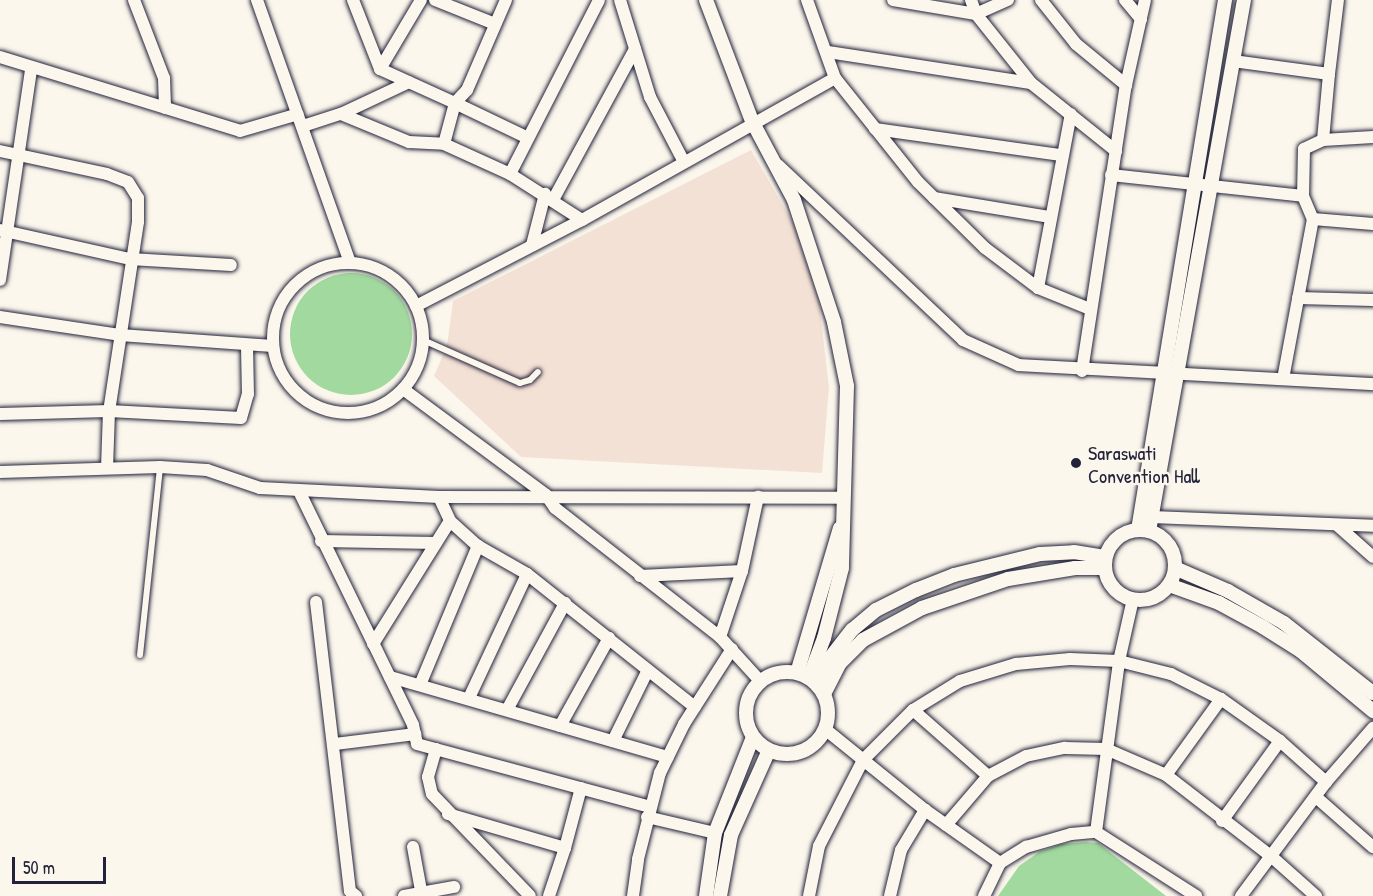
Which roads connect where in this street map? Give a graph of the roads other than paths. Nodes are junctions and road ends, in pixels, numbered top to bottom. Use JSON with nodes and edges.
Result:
{"nodes":[{"id":1,"x":134,"y":0,"type":"edge"},
{"id":2,"x":257,"y":0,"type":"edge"},
{"id":3,"x":421,"y":0,"type":"edge"},
{"id":4,"x":435,"y":0,"type":"edge"},
{"id":5,"x":506,"y":0,"type":"edge"},
{"id":6,"x":599,"y":0,"type":"edge"},
{"id":7,"x":620,"y":0,"type":"edge"},
{"id":8,"x":706,"y":0,"type":"edge"},
{"id":9,"x":807,"y":0,"type":"edge"},
{"id":10,"x":893,"y":0,"type":"edge"},
{"id":11,"x":971,"y":0,"type":"edge"},
{"id":12,"x":1008,"y":0,"type":"edge"},
{"id":13,"x":1041,"y":0,"type":"edge"},
{"id":14,"x":1125,"y":0,"type":"edge"},
{"id":15,"x":1145,"y":0,"type":"edge"},
{"id":16,"x":1226,"y":0,"type":"edge"},
{"id":17,"x":1245,"y":0,"type":"edge"},
{"id":18,"x":1338,"y":0,"type":"edge"},
{"id":19,"x":354,"y":1,"type":"edge"},
{"id":20,"x":976,"y":14,"type":"junction"},
{"id":21,"x":1141,"y":19,"type":"junction"},
{"id":22,"x":495,"y":24,"type":"junction"},
{"id":23,"x":635,"y":49,"type":"junction"},
{"id":24,"x":828,"y":51,"type":"junction"},
{"id":25,"x":0,"y":57,"type":"edge"},
{"id":26,"x":1233,"y":61,"type":"junction"},
{"id":27,"x":30,"y":69,"type":"junction"},
{"id":28,"x":380,"y":69,"type":"junction"},
{"id":29,"x":1329,"y":74,"type":"junction"},
{"id":30,"x":835,"y":78,"type":"junction"},
{"id":31,"x":409,"y":82,"type":"junction"},
{"id":32,"x":1031,"y":83,"type":"junction"},
{"id":33,"x":1126,"y":85,"type":"junction"},
{"id":34,"x":455,"y":103,"type":"junction"},
{"id":35,"x":165,"y":108,"type":"junction"},
{"id":36,"x":341,"y":114,"type":"junction"},
{"id":37,"x":1071,"y":114,"type":"junction"},
{"id":38,"x":300,"y":120,"type":"junction"},
{"id":39,"x":752,"y":121,"type":"junction"},
{"id":40,"x":875,"y":129,"type":"junction"},
{"id":41,"x":1373,"y":136,"type":"edge"},
{"id":42,"x":528,"y":138,"type":"junction"},
{"id":43,"x":1323,"y":140,"type":"junction"},
{"id":44,"x":444,"y":144,"type":"junction"},
{"id":45,"x":0,"y":151,"type":"edge"},
{"id":46,"x":1116,"y":152,"type":"junction"},
{"id":47,"x":15,"y":154,"type":"junction"},
{"id":48,"x":1061,"y":155,"type":"junction"},
{"id":49,"x":684,"y":162,"type":"junction"},
{"id":50,"x":778,"y":165,"type":"junction"},
{"id":51,"x":510,"y":174,"type":"junction"},
{"id":52,"x":1111,"y":175,"type":"junction"},
{"id":53,"x":1195,"y":185,"type":"junction"},
{"id":54,"x":1210,"y":188,"type":"junction"},
{"id":55,"x":1303,"y":196,"type":"junction"},
{"id":56,"x":549,"y":197,"type":"junction"},
{"id":57,"x":934,"y":198,"type":"junction"},
{"id":58,"x":1050,"y":217,"type":"junction"},
{"id":59,"x":1313,"y":219,"type":"junction"},
{"id":60,"x":582,"y":220,"type":"junction"},
{"id":61,"x":1373,"y":224,"type":"edge"},
{"id":62,"x":3,"y":230,"type":"edge"},
{"id":63,"x":532,"y":245,"type":"junction"},
{"id":64,"x":130,"y":259,"type":"junction"},
{"id":65,"x":350,"y":263,"type":"junction"},
{"id":66,"x":231,"y":265,"type":"dead end"},
{"id":67,"x":0,"y":280,"type":"edge"},
{"id":68,"x":1038,"y":288,"type":"junction"},
{"id":69,"x":1298,"y":298,"type":"junction"},
{"id":70,"x":1373,"y":300,"type":"edge"},
{"id":71,"x":416,"y":306,"type":"junction"},
{"id":72,"x":1090,"y":309,"type":"junction"},
{"id":73,"x":0,"y":317,"type":"edge"},
{"id":74,"x":120,"y":335,"type":"junction"},
{"id":75,"x":423,"y":340,"type":"junction"},
{"id":76,"x":247,"y":345,"type":"junction"},
{"id":77,"x":273,"y":346,"type":"junction"},
{"id":78,"x":1082,"y":371,"type":"junction"},
{"id":79,"x":538,"y":372,"type":"dead end"},
{"id":80,"x":1163,"y":376,"type":"junction"},
{"id":81,"x":1179,"y":376,"type":"junction"},
{"id":82,"x":1283,"y":379,"type":"junction"},
{"id":83,"x":1373,"y":384,"type":"edge"},
{"id":84,"x":403,"y":389,"type":"junction"},
{"id":85,"x":109,"y":411,"type":"junction"},
{"id":86,"x":0,"y":414,"type":"edge"},
{"id":87,"x":160,"y":467,"type":"junction"},
{"id":88,"x":107,"y":468,"type":"junction"},
{"id":89,"x":0,"y":472,"type":"edge"},
{"id":90,"x":299,"y":491,"type":"junction"},
{"id":91,"x":546,"y":495,"type":"junction"},
{"id":92,"x":439,"y":496,"type":"junction"},
{"id":93,"x":758,"y":496,"type":"junction"},
{"id":94,"x":843,"y":498,"type":"junction"},
{"id":95,"x":450,"y":522,"type":"junction"},
{"id":96,"x":1337,"y":525,"type":"junction"},
{"id":97,"x":1146,"y":526,"type":"junction"},
{"id":98,"x":1373,"y":526,"type":"edge"},
{"id":99,"x":321,"y":541,"type":"junction"},
{"id":100,"x":436,"y":543,"type":"junction"},
{"id":101,"x":478,"y":546,"type":"junction"},
{"id":102,"x":1373,"y":556,"type":"edge"},
{"id":103,"x":1105,"y":563,"type":"junction"},
{"id":104,"x":1177,"y":569,"type":"junction"},
{"id":105,"x":742,"y":571,"type":"junction"},
{"id":106,"x":527,"y":574,"type":"junction"},
{"id":107,"x":640,"y":576,"type":"junction"},
{"id":108,"x":1169,"y":585,"type":"junction"},
{"id":109,"x":1133,"y":599,"type":"junction"},
{"id":110,"x":316,"y":602,"type":"dead end"},
{"id":111,"x":565,"y":603,"type":"junction"},
{"id":112,"x":720,"y":637,"type":"junction"},
{"id":113,"x":609,"y":638,"type":"junction"},
{"id":114,"x":373,"y":644,"type":"junction"},
{"id":115,"x":732,"y":649,"type":"junction"},
{"id":116,"x":140,"y":655,"type":"dead end"},
{"id":117,"x":1119,"y":661,"type":"junction"},
{"id":118,"x":648,"y":670,"type":"junction"},
{"id":119,"x":390,"y":677,"type":"junction"},
{"id":120,"x":760,"y":681,"type":"junction"},
{"id":121,"x":812,"y":683,"type":"junction"},
{"id":122,"x":420,"y":685,"type":"junction"},
{"id":123,"x":1373,"y":693,"type":"edge"},
{"id":124,"x":469,"y":698,"type":"junction"},
{"id":125,"x":1221,"y":699,"type":"junction"},
{"id":126,"x":695,"y":707,"type":"junction"},
{"id":127,"x":507,"y":710,"type":"junction"},
{"id":128,"x":913,"y":710,"type":"junction"},
{"id":129,"x":1373,"y":711,"type":"edge"},
{"id":130,"x":560,"y":726,"type":"junction"},
{"id":131,"x":1373,"y":728,"type":"edge"},
{"id":132,"x":825,"y":729,"type":"junction"},
{"id":133,"x":415,"y":734,"type":"junction"},
{"id":134,"x":753,"y":737,"type":"junction"},
{"id":135,"x":613,"y":741,"type":"junction"},
{"id":136,"x":1280,"y":741,"type":"junction"},
{"id":137,"x":335,"y":744,"type":"junction"},
{"id":138,"x":436,"y":749,"type":"junction"},
{"id":139,"x":1106,"y":749,"type":"junction"},
{"id":140,"x":769,"y":750,"type":"junction"},
{"id":141,"x":668,"y":757,"type":"junction"},
{"id":142,"x":863,"y":760,"type":"junction"},
{"id":143,"x":1166,"y":775,"type":"junction"},
{"id":144,"x":988,"y":776,"type":"junction"},
{"id":145,"x":1326,"y":782,"type":"junction"},
{"id":146,"x":581,"y":788,"type":"junction"},
{"id":147,"x":1316,"y":797,"type":"junction"},
{"id":148,"x":925,"y":810,"type":"junction"},
{"id":149,"x":649,"y":812,"type":"junction"},
{"id":150,"x":447,"y":813,"type":"junction"},
{"id":151,"x":1222,"y":821,"type":"junction"},
{"id":152,"x":946,"y":825,"type":"junction"},
{"id":153,"x":1096,"y":831,"type":"junction"},
{"id":154,"x":716,"y":833,"type":"junction"},
{"id":155,"x":413,"y":847,"type":"dead end"},
{"id":156,"x":1373,"y":847,"type":"edge"},
{"id":157,"x":565,"y":848,"type":"junction"},
{"id":158,"x":1272,"y":857,"type":"junction"},
{"id":159,"x":1000,"y":863,"type":"junction"},
{"id":160,"x":454,"y":887,"type":"dead end"},
{"id":161,"x":421,"y":894,"type":"edge"},
{"id":162,"x":356,"y":896,"type":"edge"},
{"id":163,"x":404,"y":896,"type":"edge"},
{"id":164,"x":530,"y":896,"type":"edge"},
{"id":165,"x":549,"y":896,"type":"edge"},
{"id":166,"x":633,"y":896,"type":"edge"},
{"id":167,"x":706,"y":896,"type":"edge"},
{"id":168,"x":720,"y":896,"type":"edge"},
{"id":169,"x":809,"y":896,"type":"edge"},
{"id":170,"x":890,"y":896,"type":"edge"},
{"id":171,"x":984,"y":896,"type":"edge"},
{"id":172,"x":1196,"y":896,"type":"edge"},
{"id":173,"x":1241,"y":896,"type":"edge"},
{"id":174,"x":1316,"y":896,"type":"edge"}],
"edges":[{"from":1,"to":35,"type":"street"},
{"from":2,"to":38,"type":"street"},
{"from":3,"to":28,"type":"street"},
{"from":4,"to":22,"type":"street"},
{"from":5,"to":22,"type":"street"},
{"from":6,"to":42,"type":"street"},
{"from":7,"to":23,"type":"street"},
{"from":8,"to":39,"type":"street"},
{"from":9,"to":24,"type":"street"},
{"from":10,"to":20,"type":"street"},
{"from":11,"to":20,"type":"street"},
{"from":12,"to":20,"type":"street"},
{"from":13,"to":33,"type":"street"},
{"from":14,"to":21,"type":"street"},
{"from":15,"to":21,"type":"street"},
{"from":16,"to":53,"type":"street"},
{"from":17,"to":26,"type":"street"},
{"from":18,"to":29,"type":"street"},
{"from":19,"to":28,"type":"street"},
{"from":20,"to":32,"type":"street"},
{"from":21,"to":33,"type":"street"},
{"from":22,"to":34,"type":"street"},
{"from":23,"to":49,"type":"street"},
{"from":23,"to":56,"type":"street"},
{"from":24,"to":30,"type":"street"},
{"from":24,"to":32,"type":"street"},
{"from":25,"to":27,"type":"street"},
{"from":26,"to":29,"type":"street"},
{"from":26,"to":54,"type":"street"},
{"from":27,"to":35,"type":"street"},
{"from":27,"to":47,"type":"street"},
{"from":28,"to":31,"type":"street"},
{"from":29,"to":43,"type":"street"},
{"from":30,"to":39,"type":"street"},
{"from":30,"to":40,"type":"street"},
{"from":31,"to":34,"type":"street"},
{"from":31,"to":36,"type":"street"},
{"from":32,"to":37,"type":"street"},
{"from":33,"to":46,"type":"street"},
{"from":34,"to":42,"type":"street"},
{"from":34,"to":44,"type":"street"},
{"from":35,"to":38,"type":"street"},
{"from":36,"to":38,"type":"street"},
{"from":36,"to":44,"type":"street"},
{"from":37,"to":46,"type":"street"},
{"from":37,"to":48,"type":"street"},
{"from":38,"to":65,"type":"street"},
{"from":39,"to":49,"type":"street"},
{"from":39,"to":50,"type":"street"},
{"from":40,"to":48,"type":"street"},
{"from":40,"to":57,"type":"street"},
{"from":41,"to":43,"type":"street"},
{"from":42,"to":51,"type":"street"},
{"from":43,"to":55,"type":"street"},
{"from":44,"to":51,"type":"street"},
{"from":45,"to":47,"type":"street"},
{"from":46,"to":52,"type":"street"},
{"from":47,"to":62,"type":"street"},
{"from":47,"to":64,"type":"street"},
{"from":48,"to":58,"type":"street"},
{"from":49,"to":60,"type":"street"},
{"from":50,"to":78,"type":"street"},
{"from":50,"to":94,"type":"street"},
{"from":51,"to":56,"type":"street"},
{"from":52,"to":53,"type":"street"},
{"from":52,"to":72,"type":"street"},
{"from":53,"to":54,"type":"street"},
{"from":53,"to":80,"type":"street"},
{"from":54,"to":55,"type":"street"},
{"from":54,"to":81,"type":"street"},
{"from":55,"to":59,"type":"street"},
{"from":56,"to":60,"type":"street"},
{"from":56,"to":63,"type":"street"},
{"from":57,"to":58,"type":"street"},
{"from":57,"to":68,"type":"street"},
{"from":58,"to":68,"type":"street"},
{"from":59,"to":61,"type":"street"},
{"from":59,"to":69,"type":"street"},
{"from":60,"to":63,"type":"street"},
{"from":62,"to":64,"type":"street"},
{"from":62,"to":67,"type":"street"},
{"from":63,"to":71,"type":"street"},
{"from":64,"to":66,"type":"street"},
{"from":64,"to":74,"type":"street"},
{"from":65,"to":71,"type":"street"},
{"from":65,"to":77,"type":"street"},
{"from":68,"to":72,"type":"street"},
{"from":69,"to":70,"type":"street"},
{"from":69,"to":82,"type":"street"},
{"from":71,"to":75,"type":"street"},
{"from":72,"to":78,"type":"street"},
{"from":73,"to":74,"type":"street"},
{"from":74,"to":76,"type":"street"},
{"from":74,"to":85,"type":"street"},
{"from":75,"to":79,"type":"lane"},
{"from":75,"to":84,"type":"street"},
{"from":76,"to":77,"type":"street"},
{"from":76,"to":85,"type":"street"},
{"from":77,"to":84,"type":"street"},
{"from":78,"to":80,"type":"street"},
{"from":80,"to":81,"type":"street"},
{"from":80,"to":97,"type":"street"},
{"from":81,"to":82,"type":"street"},
{"from":81,"to":97,"type":"street"},
{"from":82,"to":83,"type":"street"},
{"from":84,"to":91,"type":"street"},
{"from":85,"to":86,"type":"street"},
{"from":85,"to":88,"type":"street"},
{"from":87,"to":88,"type":"street"},
{"from":87,"to":90,"type":"street"},
{"from":87,"to":116,"type":"lane"},
{"from":88,"to":89,"type":"street"},
{"from":90,"to":92,"type":"street"},
{"from":90,"to":99,"type":"street"},
{"from":91,"to":92,"type":"street"},
{"from":91,"to":93,"type":"street"},
{"from":91,"to":107,"type":"street"},
{"from":92,"to":95,"type":"street"},
{"from":93,"to":94,"type":"street"},
{"from":93,"to":105,"type":"street"},
{"from":94,"to":121,"type":"street"},
{"from":95,"to":100,"type":"street"},
{"from":95,"to":101,"type":"street"},
{"from":96,"to":97,"type":"street"},
{"from":96,"to":98,"type":"street"},
{"from":96,"to":102,"type":"street"},
{"from":97,"to":103,"type":"street"},
{"from":97,"to":104,"type":"street"},
{"from":99,"to":100,"type":"street"},
{"from":99,"to":114,"type":"street"},
{"from":100,"to":114,"type":"street"},
{"from":101,"to":106,"type":"street"},
{"from":101,"to":122,"type":"street"},
{"from":103,"to":109,"type":"street"},
{"from":103,"to":121,"type":"street"},
{"from":103,"to":121,"type":"street"},
{"from":104,"to":108,"type":"street"},
{"from":104,"to":123,"type":"street"},
{"from":105,"to":107,"type":"street"},
{"from":105,"to":112,"type":"street"},
{"from":106,"to":111,"type":"street"},
{"from":106,"to":124,"type":"street"},
{"from":107,"to":112,"type":"street"},
{"from":108,"to":109,"type":"street"},
{"from":108,"to":129,"type":"street"},
{"from":109,"to":117,"type":"street"},
{"from":110,"to":137,"type":"street"},
{"from":111,"to":113,"type":"street"},
{"from":111,"to":127,"type":"street"},
{"from":112,"to":115,"type":"street"},
{"from":113,"to":118,"type":"street"},
{"from":113,"to":130,"type":"street"},
{"from":114,"to":119,"type":"street"},
{"from":115,"to":120,"type":"street"},
{"from":115,"to":126,"type":"street"},
{"from":117,"to":125,"type":"street"},
{"from":117,"to":128,"type":"street"},
{"from":117,"to":139,"type":"street"},
{"from":118,"to":126,"type":"street"},
{"from":118,"to":135,"type":"street"},
{"from":119,"to":122,"type":"street"},
{"from":119,"to":133,"type":"street"},
{"from":120,"to":121,"type":"street"},
{"from":120,"to":134,"type":"street"},
{"from":121,"to":132,"type":"street"},
{"from":122,"to":124,"type":"street"},
{"from":124,"to":127,"type":"street"},
{"from":125,"to":136,"type":"street"},
{"from":125,"to":143,"type":"street"},
{"from":126,"to":141,"type":"street"},
{"from":127,"to":130,"type":"street"},
{"from":128,"to":142,"type":"street"},
{"from":128,"to":144,"type":"street"},
{"from":130,"to":135,"type":"street"},
{"from":131,"to":145,"type":"street"},
{"from":132,"to":140,"type":"street"},
{"from":132,"to":142,"type":"street"},
{"from":133,"to":137,"type":"street"},
{"from":133,"to":138,"type":"street"},
{"from":134,"to":140,"type":"street"},
{"from":134,"to":154,"type":"street"},
{"from":135,"to":141,"type":"street"},
{"from":136,"to":145,"type":"street"},
{"from":136,"to":151,"type":"street"},
{"from":137,"to":162,"type":"street"},
{"from":138,"to":146,"type":"street"},
{"from":138,"to":150,"type":"street"},
{"from":139,"to":143,"type":"street"},
{"from":139,"to":144,"type":"street"},
{"from":139,"to":153,"type":"street"},
{"from":140,"to":168,"type":"street"},
{"from":141,"to":149,"type":"street"},
{"from":142,"to":148,"type":"street"},
{"from":142,"to":169,"type":"street"},
{"from":143,"to":151,"type":"street"},
{"from":144,"to":152,"type":"street"},
{"from":145,"to":147,"type":"street"},
{"from":146,"to":149,"type":"street"},
{"from":146,"to":157,"type":"street"},
{"from":147,"to":156,"type":"street"},
{"from":147,"to":158,"type":"street"},
{"from":148,"to":152,"type":"street"},
{"from":148,"to":170,"type":"street"},
{"from":149,"to":154,"type":"street"},
{"from":149,"to":166,"type":"street"},
{"from":150,"to":157,"type":"street"},
{"from":150,"to":164,"type":"street"},
{"from":151,"to":158,"type":"street"},
{"from":152,"to":159,"type":"street"},
{"from":153,"to":159,"type":"street"},
{"from":153,"to":172,"type":"street"},
{"from":154,"to":167,"type":"street"},
{"from":155,"to":161,"type":"street"},
{"from":157,"to":165,"type":"street"},
{"from":158,"to":173,"type":"street"},
{"from":158,"to":174,"type":"street"},
{"from":159,"to":171,"type":"street"},
{"from":160,"to":161,"type":"street"},
{"from":161,"to":163,"type":"street"}]}
